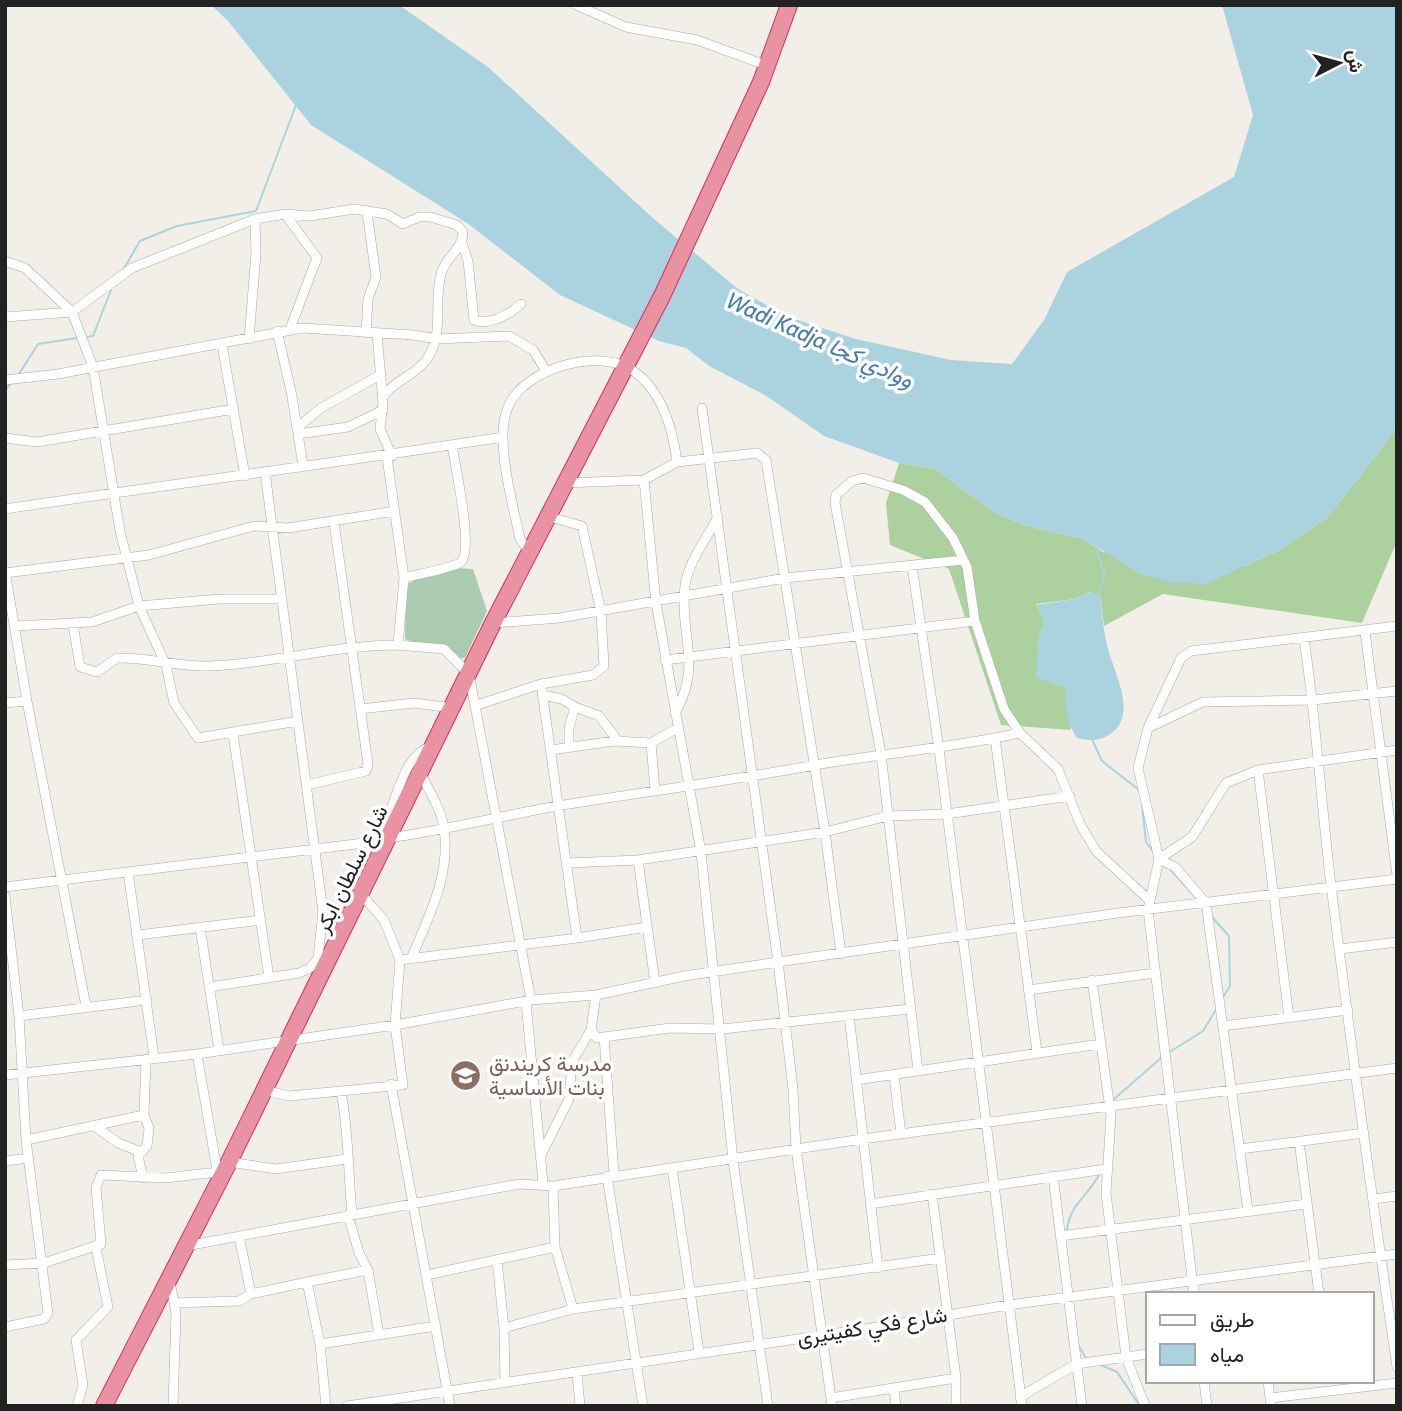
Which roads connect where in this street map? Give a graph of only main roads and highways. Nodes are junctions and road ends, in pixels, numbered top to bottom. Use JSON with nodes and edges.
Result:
{"nodes":[{"id":1,"x":789,"y":5,"type":"edge"},
{"id":2,"x":104,"y":1406,"type":"edge"}],
"edges":[{"from":1,"to":2,"type":"highway","name":"شارع سلطان ابكر"}]}
